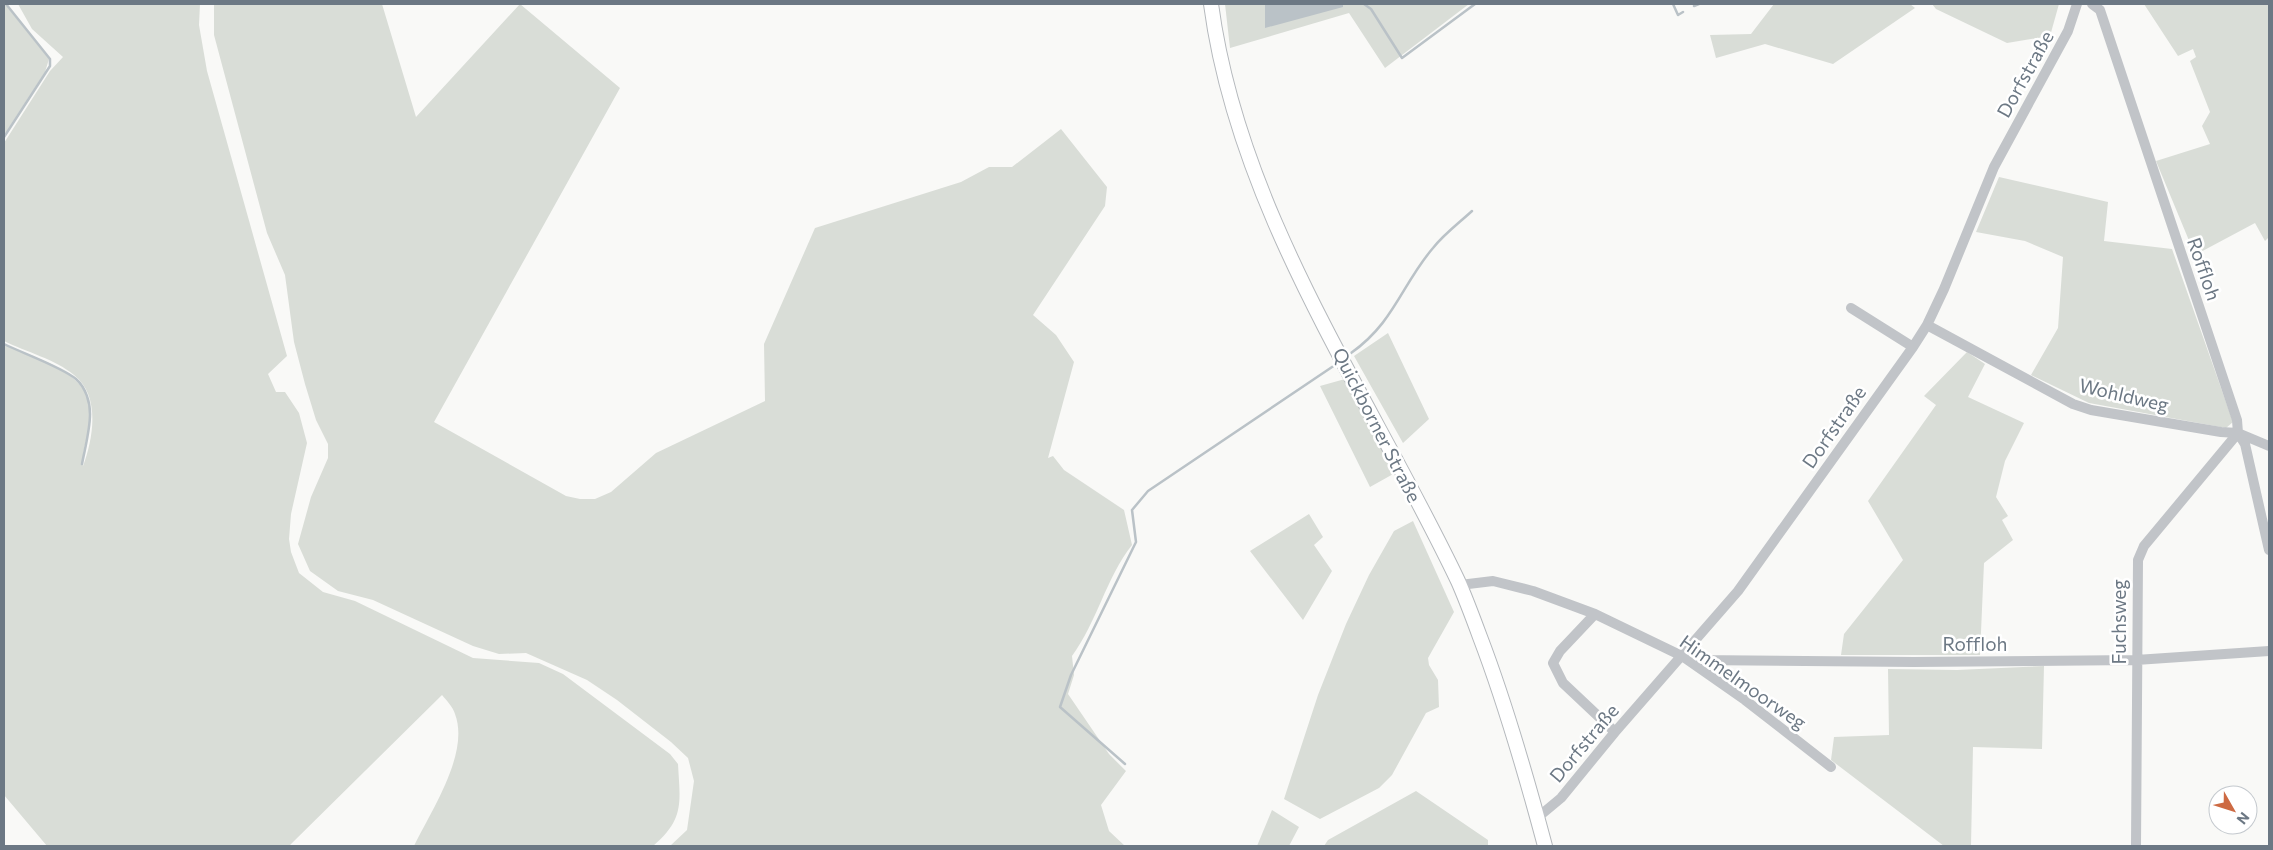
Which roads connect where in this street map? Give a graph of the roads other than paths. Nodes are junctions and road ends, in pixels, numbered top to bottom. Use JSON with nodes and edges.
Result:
{"nodes":[{"id":1,"x":1211,"y":4,"type":"edge"},
{"id":2,"x":2077,"y":4,"type":"edge"},
{"id":3,"x":2092,"y":4,"type":"edge"},
{"id":4,"x":1851,"y":308,"type":"dead end"},
{"id":5,"x":1927,"y":325,"type":"junction"},
{"id":6,"x":1913,"y":347,"type":"junction"},
{"id":7,"x":2238,"y":433,"type":"junction"},
{"id":8,"x":2269,"y":446,"type":"edge"},
{"id":9,"x":2269,"y":550,"type":"edge"},
{"id":10,"x":1460,"y":585,"type":"junction"},
{"id":11,"x":1595,"y":614,"type":"junction"},
{"id":12,"x":2269,"y":651,"type":"edge"},
{"id":13,"x":1682,"y":656,"type":"junction"},
{"id":14,"x":2136,"y":660,"type":"junction"},
{"id":15,"x":1615,"y":732,"type":"junction"},
{"id":16,"x":1830,"y":767,"type":"dead end"},
{"id":17,"x":1537,"y":818,"type":"junction"},
{"id":18,"x":1545,"y":846,"type":"edge"},
{"id":19,"x":2136,"y":846,"type":"edge"}],
"edges":[{"from":1,"to":10,"type":"main road","name":"Quickborner Straße"},
{"from":2,"to":5,"type":"street","name":"Dorfstraße"},
{"from":3,"to":7,"type":"street","name":"Roffloh"},
{"from":4,"to":6,"type":"street"},
{"from":5,"to":6,"type":"street","name":"Dorfstraße"},
{"from":5,"to":7,"type":"street","name":"Wohldweg"},
{"from":6,"to":13,"type":"street","name":"Dorfstraße"},
{"from":7,"to":8,"type":"street","name":"Wohldweg"},
{"from":7,"to":9,"type":"street","name":"Roffloh"},
{"from":7,"to":14,"type":"street","name":"Fuchsweg"},
{"from":10,"to":11,"type":"street","name":"Himmelmoorweg"},
{"from":10,"to":17,"type":"main road","name":"Quickborner Straße"},
{"from":11,"to":13,"type":"street","name":"Himmelmoorweg"},
{"from":11,"to":15,"type":"street"},
{"from":12,"to":14,"type":"street","name":"Roffloh"},
{"from":13,"to":14,"type":"street","name":"Roffloh"},
{"from":13,"to":15,"type":"street","name":"Dorfstraße"},
{"from":13,"to":16,"type":"street","name":"Himmelmoorweg"},
{"from":14,"to":19,"type":"street","name":"Fuchsweg"},
{"from":15,"to":17,"type":"street","name":"Dorfstraße"},
{"from":17,"to":18,"type":"main road","name":"Quickborner Straße"}]}
